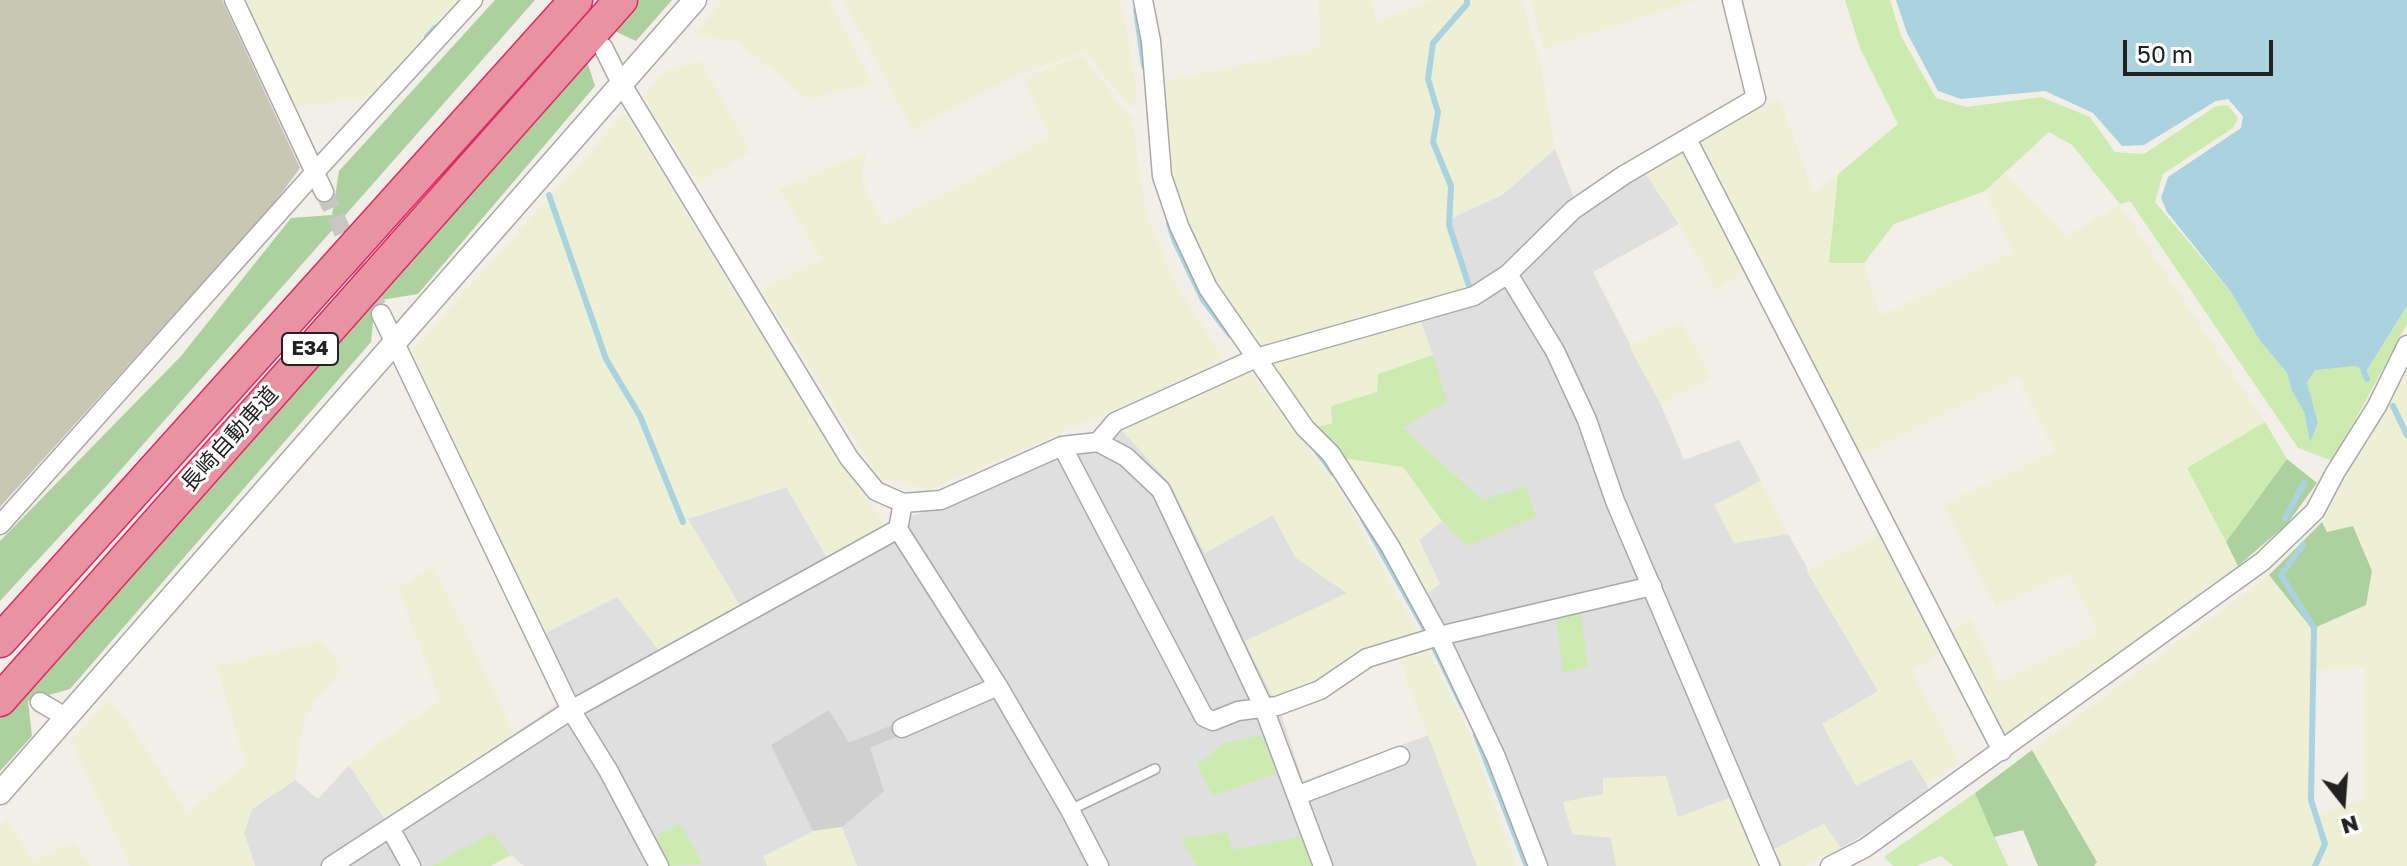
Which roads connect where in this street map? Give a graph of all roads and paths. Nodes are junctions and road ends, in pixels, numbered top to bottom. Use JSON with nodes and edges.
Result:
{"nodes":[{"id":1,"x":234,"y":0,"type":"edge"},
{"id":2,"x":473,"y":0,"type":"edge"},
{"id":3,"x":576,"y":0,"type":"edge"},
{"id":4,"x":621,"y":0,"type":"edge"},
{"id":5,"x":695,"y":0,"type":"edge"},
{"id":6,"x":1143,"y":0,"type":"edge"},
{"id":7,"x":1732,"y":0,"type":"edge"},
{"id":8,"x":603,"y":47,"type":"dead end"},
{"id":9,"x":621,"y":83,"type":"junction"},
{"id":10,"x":1687,"y":139,"type":"junction"},
{"id":11,"x":315,"y":172,"type":"junction"},
{"id":12,"x":324,"y":192,"type":"tunnel mouth"},
{"id":13,"x":1508,"y":274,"type":"junction"},
{"id":14,"x":381,"y":314,"type":"tunnel mouth"},
{"id":15,"x":397,"y":342,"type":"junction"},
{"id":16,"x":2407,"y":345,"type":"edge"},
{"id":17,"x":1256,"y":358,"type":"junction"},
{"id":18,"x":1098,"y":442,"type":"junction"},
{"id":19,"x":1062,"y":446,"type":"junction"},
{"id":20,"x":903,"y":503,"type":"junction"},
{"id":21,"x":0,"y":525,"type":"edge"},
{"id":22,"x":898,"y":529,"type":"junction"},
{"id":23,"x":1652,"y":586,"type":"junction"},
{"id":24,"x":1439,"y":636,"type":"junction"},
{"id":25,"x":0,"y":641,"type":"edge"},
{"id":26,"x":998,"y":686,"type":"junction"},
{"id":27,"x":0,"y":700,"type":"edge"},
{"id":28,"x":40,"y":702,"type":"dead end"},
{"id":29,"x":1263,"y":706,"type":"junction"},
{"id":30,"x":571,"y":710,"type":"junction"},
{"id":31,"x":67,"y":718,"type":"junction"},
{"id":32,"x":902,"y":728,"type":"dead end"},
{"id":33,"x":2002,"y":751,"type":"junction"},
{"id":34,"x":1400,"y":756,"type":"dead end"},
{"id":35,"x":1155,"y":769,"type":"dead end"},
{"id":36,"x":0,"y":793,"type":"edge"},
{"id":37,"x":1299,"y":795,"type":"junction"},
{"id":38,"x":1070,"y":810,"type":"junction"},
{"id":39,"x":390,"y":828,"type":"junction"},
{"id":40,"x":1866,"y":857,"type":"edge"},
{"id":41,"x":331,"y":866,"type":"edge"},
{"id":42,"x":411,"y":866,"type":"edge"},
{"id":43,"x":659,"y":866,"type":"edge"},
{"id":44,"x":1099,"y":866,"type":"edge"},
{"id":45,"x":1323,"y":866,"type":"edge"},
{"id":46,"x":1538,"y":866,"type":"edge"},
{"id":47,"x":1770,"y":866,"type":"edge"},
{"id":48,"x":1830,"y":866,"type":"edge"}],
"edges":[{"from":1,"to":11,"type":"street"},
{"from":2,"to":11,"type":"street"},
{"from":3,"to":25,"type":"highway","name":"長崎自動車道","number":"E34"},
{"from":4,"to":27,"type":"highway","name":"長崎自動車道","number":"E34"},
{"from":5,"to":9,"type":"street"},
{"from":6,"to":17,"type":"street"},
{"from":7,"to":10,"type":"street"},
{"from":8,"to":9,"type":"street"},
{"from":9,"to":15,"type":"street"},
{"from":9,"to":20,"type":"street"},
{"from":10,"to":13,"type":"street"},
{"from":10,"to":33,"type":"street"},
{"from":11,"to":12,"type":"street"},
{"from":11,"to":21,"type":"street"},
{"from":13,"to":17,"type":"street"},
{"from":13,"to":23,"type":"street"},
{"from":14,"to":15,"type":"street"},
{"from":15,"to":30,"type":"street"},
{"from":15,"to":31,"type":"street"},
{"from":16,"to":33,"type":"street"},
{"from":17,"to":18,"type":"street"},
{"from":17,"to":24,"type":"street"},
{"from":18,"to":19,"type":"street"},
{"from":18,"to":29,"type":"street"},
{"from":19,"to":20,"type":"street"},
{"from":19,"to":29,"type":"street"},
{"from":20,"to":22,"type":"street"},
{"from":22,"to":26,"type":"street"},
{"from":22,"to":30,"type":"street"},
{"from":23,"to":24,"type":"street"},
{"from":23,"to":47,"type":"street"},
{"from":24,"to":29,"type":"street"},
{"from":24,"to":46,"type":"street"},
{"from":26,"to":32,"type":"street"},
{"from":26,"to":38,"type":"street"},
{"from":28,"to":31,"type":"street"},
{"from":29,"to":37,"type":"street"},
{"from":30,"to":39,"type":"street"},
{"from":30,"to":43,"type":"street"},
{"from":31,"to":36,"type":"street"},
{"from":33,"to":40,"type":"street"},
{"from":34,"to":37,"type":"street"},
{"from":35,"to":38,"type":"lane"},
{"from":37,"to":45,"type":"street"},
{"from":38,"to":44,"type":"street"},
{"from":39,"to":41,"type":"street"},
{"from":39,"to":42,"type":"street"},
{"from":40,"to":48,"type":"street"}]}
